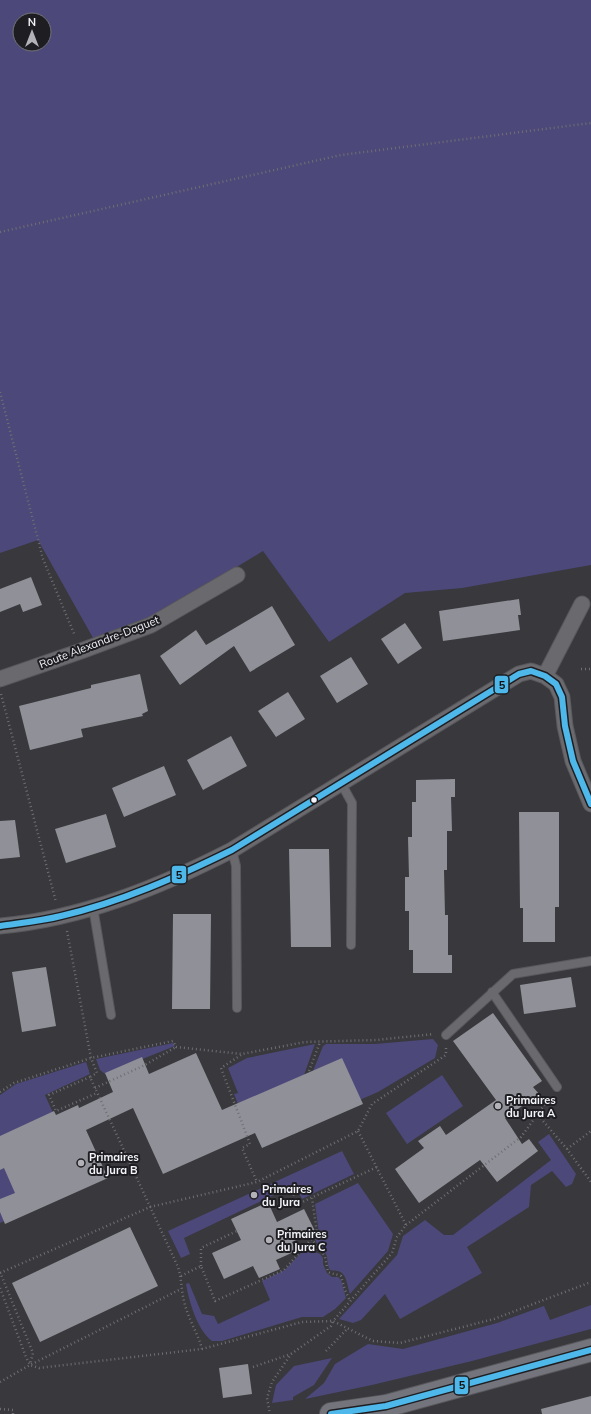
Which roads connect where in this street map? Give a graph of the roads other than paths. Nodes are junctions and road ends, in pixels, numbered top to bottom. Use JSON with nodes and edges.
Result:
{"nodes":[{"id":1,"x":237,"y":575,"type":"dead end"},
{"id":2,"x":582,"y":604,"type":"dead end"},
{"id":3,"x":545,"y":676,"type":"junction"},
{"id":4,"x":0,"y":679,"type":"edge"},
{"id":5,"x":341,"y":782,"type":"junction"},
{"id":6,"x":591,"y":804,"type":"edge"},
{"id":7,"x":232,"y":850,"type":"junction"},
{"id":8,"x":93,"y":907,"type":"junction"},
{"id":9,"x":0,"y":926,"type":"edge"},
{"id":10,"x":351,"y":945,"type":"dead end"},
{"id":11,"x":591,"y":961,"type":"edge"},
{"id":12,"x":492,"y":992,"type":"junction"},
{"id":13,"x":237,"y":1008,"type":"dead end"},
{"id":14,"x":111,"y":1015,"type":"dead end"},
{"id":15,"x":446,"y":1035,"type":"road end"},
{"id":16,"x":557,"y":1087,"type":"road end"},
{"id":17,"x":591,"y":1350,"type":"edge"},
{"id":18,"x":331,"y":1414,"type":"edge"}],
"edges":[{"from":1,"to":4,"type":"street","name":"Route Alexandre-Daguet"},
{"from":2,"to":3,"type":"street"},
{"from":3,"to":5,"type":"street"},
{"from":3,"to":6,"type":"street"},
{"from":5,"to":7,"type":"street"},
{"from":5,"to":10,"type":"lane"},
{"from":7,"to":8,"type":"street"},
{"from":7,"to":13,"type":"lane"},
{"from":8,"to":9,"type":"street"},
{"from":8,"to":14,"type":"lane"},
{"from":11,"to":12,"type":"lane"},
{"from":12,"to":15,"type":"lane"},
{"from":12,"to":16,"type":"lane"},
{"from":17,"to":18,"type":"main road"}]}
